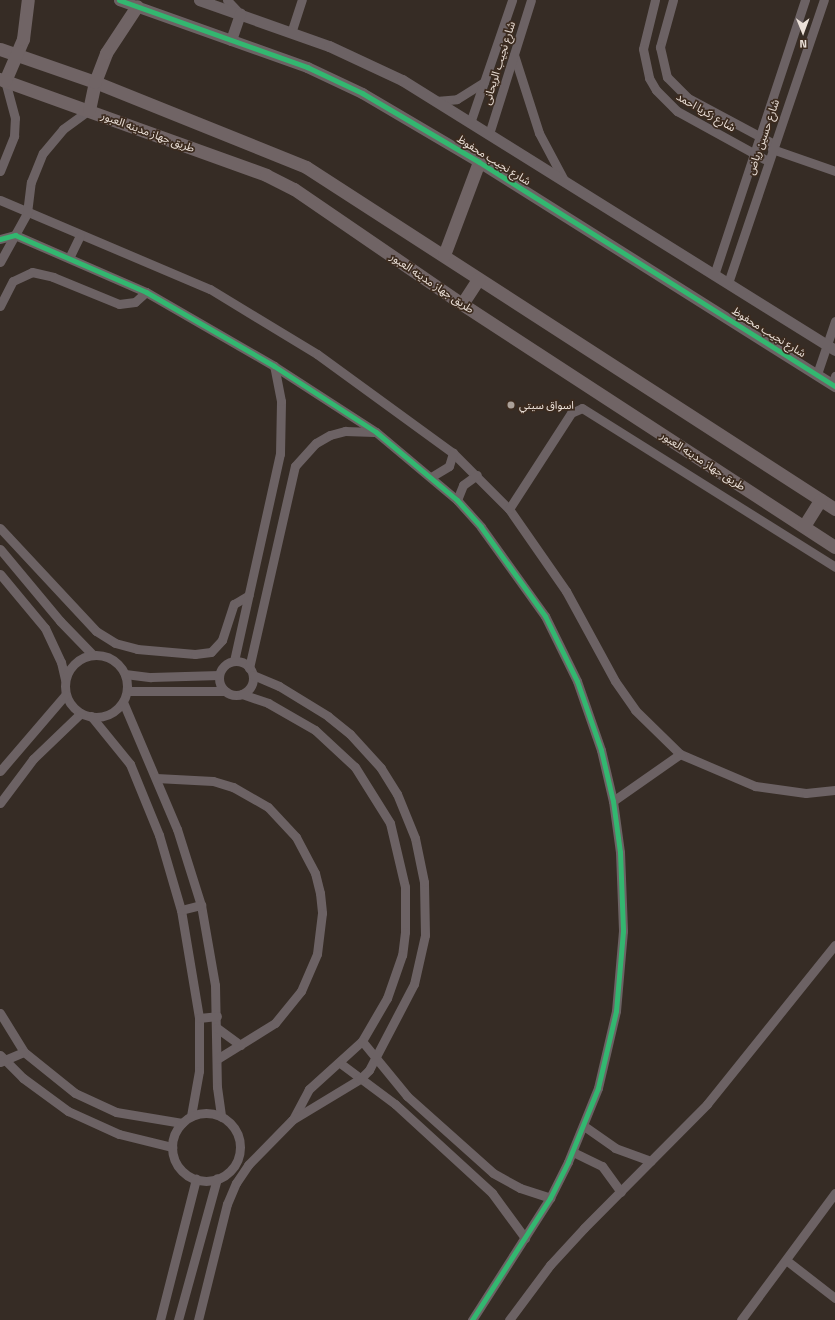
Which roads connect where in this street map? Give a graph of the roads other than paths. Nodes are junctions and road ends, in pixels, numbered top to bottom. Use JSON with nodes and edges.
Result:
{"nodes":[{"id":1,"x":28,"y":0,"type":"edge"},
{"id":2,"x":119,"y":0,"type":"edge"},
{"id":3,"x":199,"y":0,"type":"edge"},
{"id":4,"x":227,"y":0,"type":"edge"},
{"id":5,"x":302,"y":0,"type":"edge"},
{"id":6,"x":512,"y":0,"type":"edge"},
{"id":7,"x":532,"y":0,"type":"edge"},
{"id":8,"x":655,"y":0,"type":"edge"},
{"id":9,"x":673,"y":0,"type":"edge"},
{"id":10,"x":805,"y":0,"type":"edge"},
{"id":11,"x":824,"y":0,"type":"edge"},
{"id":12,"x":137,"y":6,"type":"junction"},
{"id":13,"x":240,"y":14,"type":"junction"},
{"id":14,"x":291,"y":32,"type":"junction"},
{"id":15,"x":231,"y":40,"type":"junction"},
{"id":16,"x":0,"y":48,"type":"edge"},
{"id":17,"x":17,"y":55,"type":"junction"},
{"id":18,"x":514,"y":55,"type":"junction"},
{"id":19,"x":2,"y":80,"type":"edge"},
{"id":20,"x":95,"y":82,"type":"junction"},
{"id":21,"x":485,"y":82,"type":"junction"},
{"id":22,"x":436,"y":101,"type":"junction"},
{"id":23,"x":89,"y":110,"type":"junction"},
{"id":24,"x":470,"y":123,"type":"junction"},
{"id":25,"x":489,"y":134,"type":"junction"},
{"id":26,"x":759,"y":136,"type":"junction"},
{"id":27,"x":773,"y":147,"type":"junction"},
{"id":28,"x":753,"y":153,"type":"junction"},
{"id":29,"x":768,"y":161,"type":"junction"},
{"id":30,"x":479,"y":162,"type":"junction"},
{"id":31,"x":0,"y":171,"type":"edge"},
{"id":32,"x":835,"y":171,"type":"edge"},
{"id":33,"x":565,"y":182,"type":"junction"},
{"id":34,"x":0,"y":200,"type":"edge"},
{"id":35,"x":27,"y":213,"type":"junction"},
{"id":36,"x":15,"y":235,"type":"junction"},
{"id":37,"x":80,"y":235,"type":"junction"},
{"id":38,"x":0,"y":239,"type":"edge"},
{"id":39,"x":444,"y":255,"type":"junction"},
{"id":40,"x":69,"y":258,"type":"junction"},
{"id":41,"x":0,"y":262,"type":"edge"},
{"id":42,"x":714,"y":275,"type":"junction"},
{"id":43,"x":478,"y":279,"type":"junction"},
{"id":44,"x":728,"y":283,"type":"junction"},
{"id":45,"x":146,"y":292,"type":"junction"},
{"id":46,"x":462,"y":304,"type":"junction"},
{"id":47,"x":0,"y":306,"type":"edge"},
{"id":48,"x":835,"y":322,"type":"edge"},
{"id":49,"x":831,"y":347,"type":"edge"},
{"id":50,"x":274,"y":366,"type":"junction"},
{"id":51,"x":817,"y":374,"type":"junction"},
{"id":52,"x":834,"y":382,"type":"edge"},
{"id":53,"x":376,"y":432,"type":"junction"},
{"id":54,"x":453,"y":453,"type":"junction"},
{"id":55,"x":477,"y":475,"type":"junction"},
{"id":56,"x":432,"y":477,"type":"junction"},
{"id":57,"x":457,"y":500,"type":"junction"},
{"id":58,"x":820,"y":500,"type":"junction"},
{"id":59,"x":509,"y":508,"type":"junction"},
{"id":60,"x":835,"y":509,"type":"edge"},
{"id":61,"x":804,"y":526,"type":"junction"},
{"id":62,"x":0,"y":528,"type":"edge"},
{"id":63,"x":835,"y":547,"type":"edge"},
{"id":64,"x":0,"y":550,"type":"edge"},
{"id":65,"x":835,"y":567,"type":"edge"},
{"id":66,"x":0,"y":574,"type":"edge"},
{"id":67,"x":249,"y":595,"type":"junction"},
{"id":68,"x":93,"y":655,"type":"junction"},
{"id":69,"x":234,"y":661,"type":"junction"},
{"id":70,"x":251,"y":671,"type":"junction"},
{"id":71,"x":125,"y":674,"type":"junction"},
{"id":72,"x":219,"y":675,"type":"junction"},
{"id":73,"x":65,"y":680,"type":"junction"},
{"id":74,"x":127,"y":691,"type":"junction"},
{"id":75,"x":225,"y":691,"type":"junction"},
{"id":76,"x":66,"y":694,"type":"junction"},
{"id":77,"x":242,"y":694,"type":"junction"},
{"id":78,"x":123,"y":702,"type":"junction"},
{"id":79,"x":81,"y":713,"type":"junction"},
{"id":80,"x":91,"y":716,"type":"junction"},
{"id":81,"x":680,"y":754,"type":"junction"},
{"id":82,"x":0,"y":771,"type":"edge"},
{"id":83,"x":156,"y":778,"type":"junction"},
{"id":84,"x":835,"y":790,"type":"edge"},
{"id":85,"x":613,"y":801,"type":"junction"},
{"id":86,"x":0,"y":803,"type":"edge"},
{"id":87,"x":201,"y":905,"type":"junction"},
{"id":88,"x":181,"y":910,"type":"junction"},
{"id":89,"x":835,"y":945,"type":"edge"},
{"id":90,"x":0,"y":1013,"type":"edge"},
{"id":91,"x":217,"y":1016,"type":"junction"},
{"id":92,"x":199,"y":1018,"type":"junction"},
{"id":93,"x":2,"y":1025,"type":"edge"},
{"id":94,"x":217,"y":1028,"type":"junction"},
{"id":95,"x":362,"y":1041,"type":"junction"},
{"id":96,"x":240,"y":1045,"type":"junction"},
{"id":97,"x":24,"y":1052,"type":"junction"},
{"id":98,"x":1,"y":1059,"type":"edge"},
{"id":99,"x":377,"y":1059,"type":"junction"},
{"id":100,"x":217,"y":1060,"type":"junction"},
{"id":101,"x":340,"y":1063,"type":"junction"},
{"id":102,"x":360,"y":1079,"type":"junction"},
{"id":103,"x":192,"y":1116,"type":"junction"},
{"id":104,"x":221,"y":1117,"type":"junction"},
{"id":105,"x":292,"y":1120,"type":"junction"},
{"id":106,"x":182,"y":1123,"type":"junction"},
{"id":107,"x":584,"y":1126,"type":"junction"},
{"id":108,"x":172,"y":1147,"type":"junction"},
{"id":109,"x":573,"y":1152,"type":"junction"},
{"id":110,"x":651,"y":1161,"type":"junction"},
{"id":111,"x":196,"y":1178,"type":"junction"},
{"id":112,"x":217,"y":1178,"type":"junction"},
{"id":113,"x":621,"y":1192,"type":"junction"},
{"id":114,"x":835,"y":1193,"type":"edge"},
{"id":115,"x":550,"y":1198,"type":"junction"},
{"id":116,"x":525,"y":1238,"type":"junction"},
{"id":117,"x":786,"y":1260,"type":"junction"},
{"id":118,"x":835,"y":1298,"type":"edge"},
{"id":119,"x":160,"y":1320,"type":"edge"},
{"id":120,"x":178,"y":1320,"type":"edge"},
{"id":121,"x":198,"y":1320,"type":"edge"},
{"id":122,"x":472,"y":1320,"type":"edge"},
{"id":123,"x":509,"y":1320,"type":"edge"},
{"id":124,"x":741,"y":1320,"type":"edge"}],
"edges":[{"from":1,"to":17,"type":"main road"},
{"from":2,"to":12,"type":"street","name":"شارع نجيب محفوظ"},
{"from":3,"to":13,"type":"street","name":"شارع نجيب محفوظ"},
{"from":4,"to":13,"type":"street"},
{"from":5,"to":14,"type":"street"},
{"from":6,"to":21,"type":"street","name":"شارع نجيب الريحانى"},
{"from":7,"to":18,"type":"street","name":"شارع نجيب الريحانى"},
{"from":8,"to":28,"type":"street","name":"شارع زكريا احمد"},
{"from":9,"to":26,"type":"street","name":"شارع زكريا احمد"},
{"from":10,"to":26,"type":"street","name":"شارع حسين رياض"},
{"from":11,"to":27,"type":"street","name":"شارع حسين رياض"},
{"from":12,"to":15,"type":"street","name":"شارع نجيب محفوظ"},
{"from":12,"to":20,"type":"main road"},
{"from":13,"to":14,"type":"street","name":"شارع نجيب محفوظ"},
{"from":13,"to":15,"type":"street"},
{"from":14,"to":22,"type":"street","name":"شارع نجيب محفوظ"},
{"from":15,"to":30,"type":"street","name":"شارع نجيب محفوظ"},
{"from":16,"to":17,"type":"main road"},
{"from":17,"to":19,"type":"main road"},
{"from":17,"to":20,"type":"main road"},
{"from":18,"to":25,"type":"street","name":"شارع نجيب الريحانى"},
{"from":18,"to":33,"type":"street"},
{"from":19,"to":23,"type":"main road","name":"طريق جهاز مدينه العبور"},
{"from":19,"to":31,"type":"street"},
{"from":20,"to":23,"type":"main road"},
{"from":20,"to":39,"type":"main road"},
{"from":21,"to":22,"type":"street"},
{"from":21,"to":24,"type":"street","name":"شارع نجيب الريحانى"},
{"from":22,"to":24,"type":"street","name":"شارع نجيب محفوظ"},
{"from":23,"to":35,"type":"street"},
{"from":23,"to":46,"type":"main road","name":"طريق جهاز مدينه العبور"},
{"from":24,"to":25,"type":"street","name":"شارع نجيب محفوظ"},
{"from":25,"to":33,"type":"street","name":"شارع نجيب محفوظ"},
{"from":26,"to":27,"type":"street","name":"شارع زكريا احمد"},
{"from":26,"to":28,"type":"street","name":"شارع حسين رياض"},
{"from":27,"to":29,"type":"street","name":"شارع حسين رياض"},
{"from":27,"to":32,"type":"street","name":"شارع زكريا احمد"},
{"from":28,"to":29,"type":"street","name":"شارع زكريا احمد"},
{"from":28,"to":42,"type":"street","name":"شارع حسين رياض"},
{"from":29,"to":44,"type":"street","name":"شارع حسين رياض"},
{"from":30,"to":39,"type":"main road"},
{"from":30,"to":51,"type":"street","name":"شارع نجيب محفوظ"},
{"from":33,"to":42,"type":"street","name":"شارع نجيب محفوظ"},
{"from":34,"to":35,"type":"street"},
{"from":35,"to":36,"type":"street"},
{"from":35,"to":37,"type":"street"},
{"from":36,"to":38,"type":"street"},
{"from":36,"to":40,"type":"street"},
{"from":36,"to":41,"type":"street"},
{"from":37,"to":40,"type":"street"},
{"from":37,"to":54,"type":"street"},
{"from":39,"to":43,"type":"main road"},
{"from":40,"to":45,"type":"street"},
{"from":42,"to":44,"type":"street","name":"شارع نجيب محفوظ"},
{"from":43,"to":46,"type":"main road"},
{"from":43,"to":58,"type":"main road"},
{"from":44,"to":49,"type":"street","name":"شارع نجيب محفوظ"},
{"from":45,"to":47,"type":"street"},
{"from":45,"to":50,"type":"street"},
{"from":46,"to":61,"type":"main road","name":"طريق جهاز مدينه العبور"},
{"from":48,"to":49,"type":"street"},
{"from":49,"to":51,"type":"street"},
{"from":50,"to":53,"type":"street"},
{"from":50,"to":67,"type":"street"},
{"from":51,"to":52,"type":"street","name":"شارع نجيب محفوظ"},
{"from":53,"to":56,"type":"street"},
{"from":53,"to":70,"type":"street"},
{"from":54,"to":55,"type":"street"},
{"from":54,"to":56,"type":"street"},
{"from":55,"to":57,"type":"street"},
{"from":55,"to":59,"type":"street"},
{"from":56,"to":57,"type":"street"},
{"from":57,"to":85,"type":"street"},
{"from":58,"to":60,"type":"main road"},
{"from":58,"to":61,"type":"main road"},
{"from":59,"to":65,"type":"street"},
{"from":59,"to":81,"type":"street"},
{"from":61,"to":63,"type":"main road","name":"طريق جهاز مدينه العبور"},
{"from":62,"to":67,"type":"street"},
{"from":64,"to":68,"type":"street"},
{"from":66,"to":73,"type":"street"},
{"from":67,"to":69,"type":"street"},
{"from":68,"to":71,"type":"street"},
{"from":68,"to":73,"type":"street"},
{"from":69,"to":70,"type":"street"},
{"from":69,"to":72,"type":"street"},
{"from":70,"to":77,"type":"street"},
{"from":70,"to":99,"type":"street"},
{"from":71,"to":72,"type":"street"},
{"from":71,"to":74,"type":"street"},
{"from":72,"to":75,"type":"street"},
{"from":73,"to":76,"type":"street"},
{"from":74,"to":75,"type":"street"},
{"from":74,"to":78,"type":"street"},
{"from":75,"to":77,"type":"street"},
{"from":76,"to":79,"type":"street"},
{"from":76,"to":82,"type":"street"},
{"from":77,"to":95,"type":"street"},
{"from":78,"to":80,"type":"street"},
{"from":78,"to":83,"type":"street"},
{"from":79,"to":80,"type":"street"},
{"from":79,"to":86,"type":"street"},
{"from":80,"to":88,"type":"street"},
{"from":81,"to":84,"type":"street"},
{"from":81,"to":85,"type":"street"},
{"from":83,"to":87,"type":"street"},
{"from":83,"to":96,"type":"street"},
{"from":85,"to":107,"type":"street"},
{"from":87,"to":88,"type":"street"},
{"from":87,"to":91,"type":"street"},
{"from":88,"to":92,"type":"street"},
{"from":89,"to":110,"type":"street"},
{"from":90,"to":93,"type":"street"},
{"from":91,"to":92,"type":"street"},
{"from":91,"to":94,"type":"street"},
{"from":92,"to":103,"type":"street"},
{"from":93,"to":97,"type":"street"},
{"from":94,"to":96,"type":"street"},
{"from":94,"to":100,"type":"street"},
{"from":95,"to":99,"type":"street"},
{"from":95,"to":101,"type":"street"},
{"from":96,"to":100,"type":"street"},
{"from":97,"to":98,"type":"street"},
{"from":97,"to":106,"type":"street"},
{"from":98,"to":108,"type":"street"},
{"from":99,"to":102,"type":"street"},
{"from":99,"to":115,"type":"street"},
{"from":100,"to":104,"type":"street"},
{"from":101,"to":102,"type":"street"},
{"from":101,"to":105,"type":"street"},
{"from":102,"to":105,"type":"street"},
{"from":102,"to":116,"type":"street"},
{"from":103,"to":104,"type":"street"},
{"from":103,"to":106,"type":"street"},
{"from":104,"to":112,"type":"street"},
{"from":105,"to":121,"type":"street"},
{"from":106,"to":108,"type":"street"},
{"from":107,"to":109,"type":"street"},
{"from":107,"to":110,"type":"street"},
{"from":108,"to":111,"type":"street"},
{"from":109,"to":113,"type":"street"},
{"from":109,"to":115,"type":"street"},
{"from":110,"to":113,"type":"street"},
{"from":111,"to":112,"type":"street"},
{"from":111,"to":119,"type":"street"},
{"from":112,"to":120,"type":"street"},
{"from":113,"to":123,"type":"street"},
{"from":114,"to":117,"type":"street"},
{"from":115,"to":116,"type":"street"},
{"from":116,"to":122,"type":"street"},
{"from":117,"to":118,"type":"street"},
{"from":117,"to":124,"type":"street"}]}
